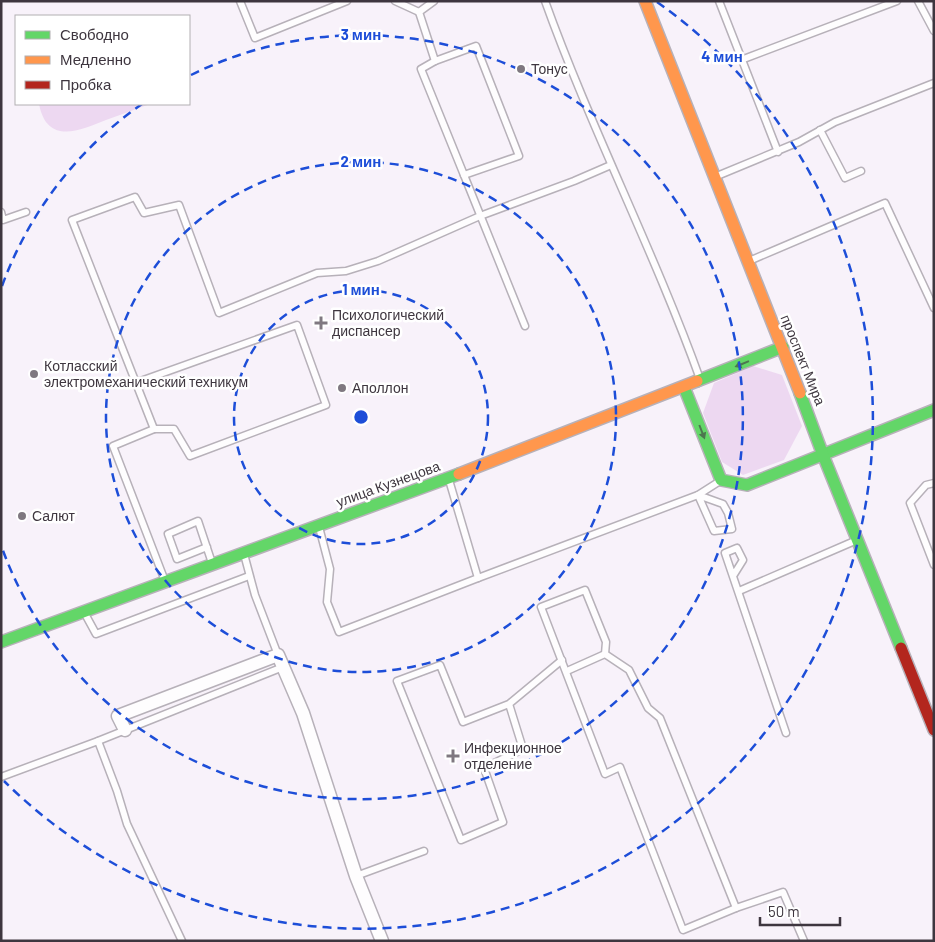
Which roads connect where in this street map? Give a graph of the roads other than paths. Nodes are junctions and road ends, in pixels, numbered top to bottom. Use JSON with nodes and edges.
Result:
{"nodes":[{"id":1,"x":240,"y":1,"type":"edge"},
{"id":2,"x":347,"y":1,"type":"edge"},
{"id":3,"x":395,"y":1,"type":"edge"},
{"id":4,"x":434,"y":1,"type":"edge"},
{"id":5,"x":545,"y":1,"type":"edge"},
{"id":6,"x":644,"y":1,"type":"edge"},
{"id":7,"x":719,"y":1,"type":"edge"},
{"id":8,"x":897,"y":1,"type":"edge"},
{"id":9,"x":918,"y":1,"type":"edge"},
{"id":10,"x":419,"y":12,"type":"junction"},
{"id":11,"x":934,"y":31,"type":"edge"},
{"id":12,"x":741,"y":60,"type":"junction"},
{"id":13,"x":435,"y":61,"type":"junction"},
{"id":14,"x":934,"y":83,"type":"edge"},
{"id":15,"x":820,"y":130,"type":"junction"},
{"id":16,"x":778,"y":152,"type":"junction"},
{"id":17,"x":611,"y":164,"type":"junction"},
{"id":18,"x":861,"y":171,"type":"dead end"},
{"id":19,"x":464,"y":175,"type":"junction"},
{"id":20,"x":715,"y":177,"type":"junction"},
{"id":21,"x":1,"y":212,"type":"edge"},
{"id":22,"x":26,"y":212,"type":"dead end"},
{"id":23,"x":480,"y":216,"type":"junction"},
{"id":24,"x":747,"y":261,"type":"junction"},
{"id":25,"x":934,"y":308,"type":"edge"},
{"id":26,"x":525,"y":326,"type":"dead end"},
{"id":27,"x":783,"y":347,"type":"junction"},
{"id":28,"x":701,"y":380,"type":"junction"},
{"id":29,"x":135,"y":383,"type":"junction"},
{"id":30,"x":684,"y":387,"type":"junction"},
{"id":31,"x":934,"y":410,"type":"edge"},
{"id":32,"x":154,"y":429,"type":"junction"},
{"id":33,"x":823,"y":455,"type":"junction"},
{"id":34,"x":448,"y":478,"type":"junction"},
{"id":35,"x":721,"y":480,"type":"junction"},
{"id":36,"x":934,"y":483,"type":"edge"},
{"id":37,"x":698,"y":495,"type":"junction"},
{"id":38,"x":318,"y":526,"type":"junction"},
{"id":39,"x":857,"y":540,"type":"junction"},
{"id":40,"x":207,"y":547,"type":"junction"},
{"id":41,"x":243,"y":552,"type":"junction"},
{"id":42,"x":212,"y":564,"type":"junction"},
{"id":43,"x":934,"y":565,"type":"edge"},
{"id":44,"x":249,"y":576,"type":"junction"},
{"id":45,"x":733,"y":576,"type":"dead end"},
{"id":46,"x":478,"y":578,"type":"junction"},
{"id":47,"x":165,"y":582,"type":"junction"},
{"id":48,"x":738,"y":591,"type":"junction"},
{"id":49,"x":83,"y":611,"type":"junction"},
{"id":50,"x":1,"y":642,"type":"edge"},
{"id":51,"x":278,"y":654,"type":"junction"},
{"id":52,"x":604,"y":654,"type":"junction"},
{"id":53,"x":562,"y":660,"type":"junction"},
{"id":54,"x":283,"y":668,"type":"junction"},
{"id":55,"x":567,"y":670,"type":"junction"},
{"id":56,"x":509,"y":704,"type":"junction"},
{"id":57,"x":933,"y":725,"type":"edge"},
{"id":58,"x":125,"y":730,"type":"junction"},
{"id":59,"x":786,"y":733,"type":"dead end"},
{"id":60,"x":98,"y":741,"type":"junction"},
{"id":61,"x":1,"y":777,"type":"edge"},
{"id":62,"x":424,"y":851,"type":"dead end"},
{"id":63,"x":356,"y":876,"type":"junction"},
{"id":64,"x":736,"y":908,"type":"junction"},
{"id":65,"x":182,"y":941,"type":"edge"},
{"id":66,"x":382,"y":941,"type":"edge"},
{"id":67,"x":804,"y":941,"type":"edge"}],
"edges":[{"from":1,"to":2,"type":"lane"},
{"from":3,"to":10,"type":"lane"},
{"from":4,"to":10,"type":"lane"},
{"from":5,"to":17,"type":"lane"},
{"from":6,"to":20,"type":"street","name":"проспект Мира"},
{"from":7,"to":12,"type":"lane"},
{"from":8,"to":12,"type":"lane"},
{"from":9,"to":11,"type":"lane"},
{"from":10,"to":13,"type":"lane"},
{"from":12,"to":16,"type":"lane"},
{"from":13,"to":19,"type":"lane"},
{"from":13,"to":19,"type":"lane"},
{"from":14,"to":15,"type":"lane"},
{"from":15,"to":16,"type":"lane"},
{"from":15,"to":18,"type":"lane"},
{"from":16,"to":20,"type":"lane"},
{"from":17,"to":23,"type":"lane"},
{"from":17,"to":28,"type":"lane"},
{"from":19,"to":23,"type":"lane"},
{"from":20,"to":24,"type":"street","name":"проспект Мира"},
{"from":21,"to":22,"type":"lane"},
{"from":23,"to":26,"type":"lane"},
{"from":23,"to":29,"type":"lane"},
{"from":24,"to":25,"type":"lane"},
{"from":24,"to":27,"type":"street","name":"проспект Мира"},
{"from":27,"to":28,"type":"street","name":"улица Кузнецова","one_way":true},
{"from":27,"to":33,"type":"street","name":"проспект Мира"},
{"from":28,"to":30,"type":"street","name":"улица Кузнецова"},
{"from":29,"to":32,"type":"lane"},
{"from":29,"to":32,"type":"lane"},
{"from":30,"to":34,"type":"street","name":"улица Кузнецова"},
{"from":30,"to":35,"type":"street","one_way":true},
{"from":31,"to":33,"type":"street"},
{"from":32,"to":47,"type":"lane"},
{"from":33,"to":35,"type":"street"},
{"from":33,"to":39,"type":"street","name":"проспект Мира"},
{"from":34,"to":38,"type":"street","name":"улица Кузнецова"},
{"from":34,"to":46,"type":"lane"},
{"from":35,"to":37,"type":"lane"},
{"from":36,"to":43,"type":"lane"},
{"from":37,"to":37,"type":"lane"},
{"from":37,"to":46,"type":"lane"},
{"from":38,"to":41,"type":"street","name":"улица Кузнецова"},
{"from":38,"to":46,"type":"lane"},
{"from":39,"to":48,"type":"lane"},
{"from":39,"to":57,"type":"street","name":"проспект Мира"},
{"from":40,"to":40,"type":"lane"},
{"from":40,"to":42,"type":"lane"},
{"from":41,"to":42,"type":"street","name":"улица Кузнецова"},
{"from":41,"to":44,"type":"lane"},
{"from":42,"to":47,"type":"street","name":"улица Кузнецова"},
{"from":44,"to":49,"type":"lane"},
{"from":44,"to":51,"type":"lane"},
{"from":45,"to":48,"type":"lane"},
{"from":47,"to":49,"type":"street","name":"улица Кузнецова"},
{"from":48,"to":59,"type":"lane"},
{"from":49,"to":50,"type":"street","name":"улица Кузнецова"},
{"from":51,"to":54,"type":"street"},
{"from":51,"to":58,"type":"street"},
{"from":52,"to":53,"type":"lane"},
{"from":52,"to":55,"type":"lane"},
{"from":52,"to":64,"type":"lane"},
{"from":53,"to":55,"type":"lane"},
{"from":53,"to":56,"type":"lane"},
{"from":54,"to":58,"type":"lane"},
{"from":54,"to":63,"type":"street"},
{"from":55,"to":64,"type":"lane"},
{"from":56,"to":56,"type":"lane"},
{"from":58,"to":60,"type":"lane"},
{"from":60,"to":61,"type":"lane"},
{"from":60,"to":65,"type":"lane"},
{"from":62,"to":63,"type":"lane"},
{"from":63,"to":66,"type":"street"},
{"from":64,"to":67,"type":"lane"}]}
